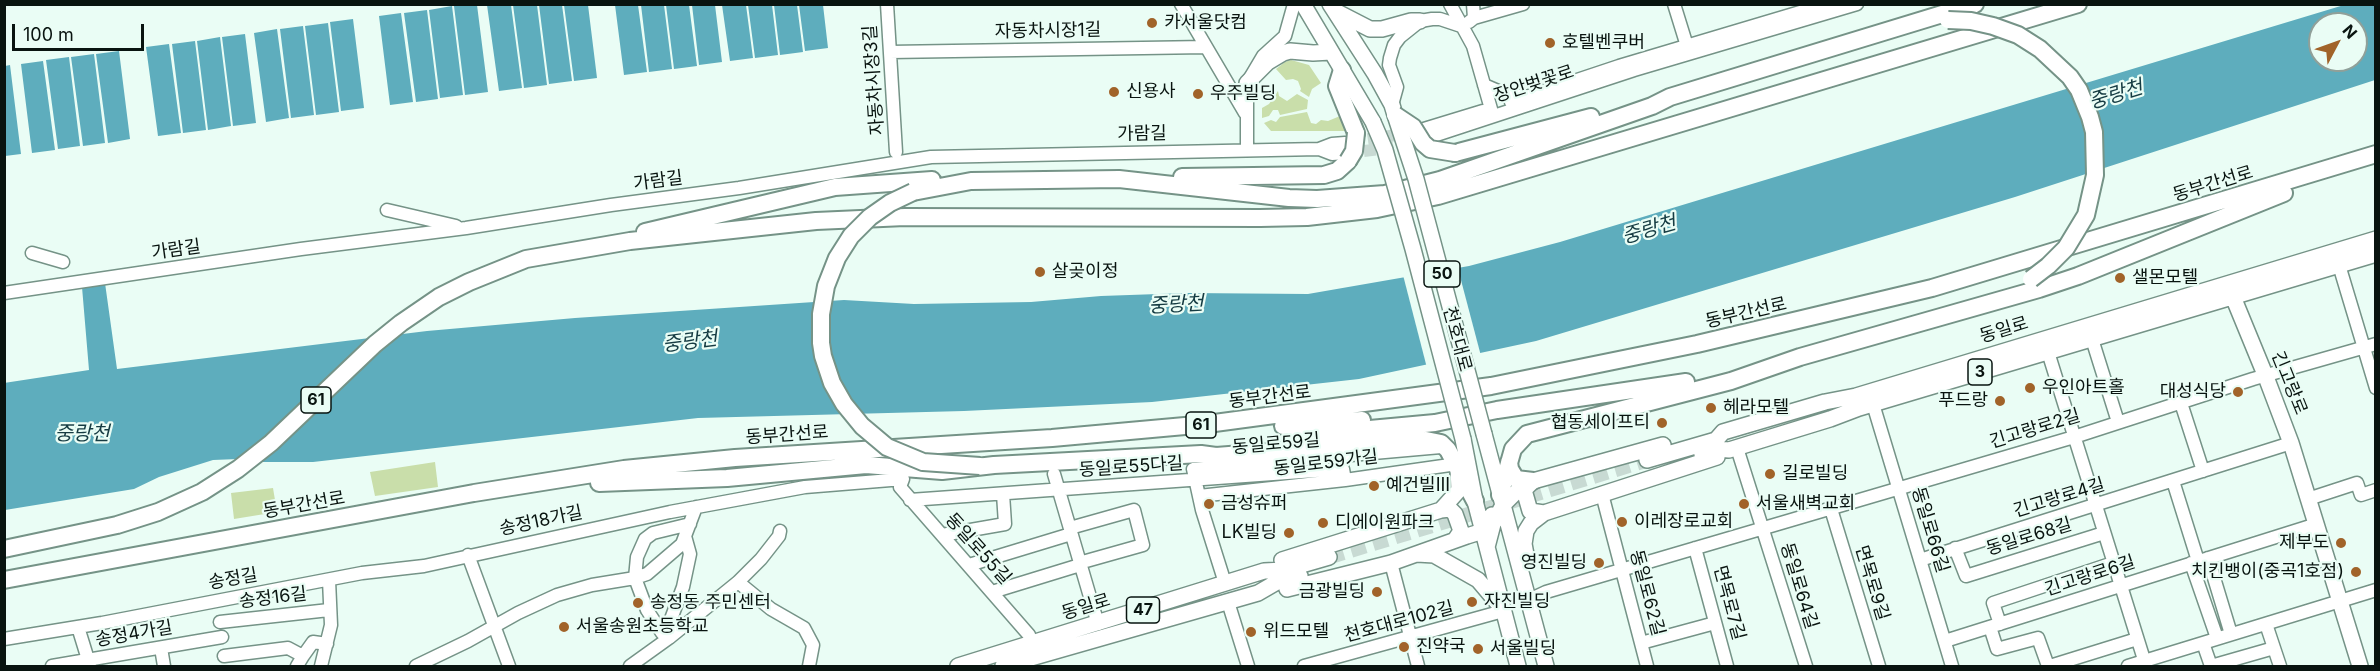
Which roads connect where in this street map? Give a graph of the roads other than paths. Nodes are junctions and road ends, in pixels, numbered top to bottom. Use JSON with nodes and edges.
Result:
{"nodes":[{"id":1,"x":887,"y":4,"type":"edge"},
{"id":2,"x":1181,"y":4,"type":"edge"},
{"id":3,"x":1294,"y":4,"type":"edge"},
{"id":4,"x":1303,"y":4,"type":"edge"},
{"id":5,"x":1450,"y":4,"type":"edge"},
{"id":6,"x":1473,"y":4,"type":"edge"},
{"id":7,"x":1523,"y":4,"type":"edge"},
{"id":8,"x":1674,"y":4,"type":"edge"},
{"id":9,"x":1827,"y":4,"type":"edge"},
{"id":10,"x":1857,"y":4,"type":"edge"},
{"id":11,"x":1975,"y":4,"type":"edge"},
{"id":12,"x":2078,"y":4,"type":"edge"},
{"id":13,"x":1332,"y":8,"type":"edge"},
{"id":14,"x":1474,"y":18,"type":"junction"},
{"id":15,"x":1420,"y":21,"type":"junction"},
{"id":16,"x":1464,"y":27,"type":"junction"},
{"id":17,"x":1896,"y":30,"type":"junction"},
{"id":18,"x":1687,"y":46,"type":"junction"},
{"id":19,"x":1206,"y":47,"type":"junction"},
{"id":20,"x":890,"y":52,"type":"junction"},
{"id":21,"x":1331,"y":52,"type":"junction"},
{"id":22,"x":1342,"y":70,"type":"junction"},
{"id":23,"x":1247,"y":83,"type":"junction"},
{"id":24,"x":1484,"y":85,"type":"junction"},
{"id":25,"x":1528,"y":96,"type":"junction"},
{"id":26,"x":1670,"y":97,"type":"junction"},
{"id":27,"x":1393,"y":110,"type":"junction"},
{"id":28,"x":1492,"y":112,"type":"junction"},
{"id":29,"x":1246,"y":114,"type":"junction"},
{"id":30,"x":1427,"y":133,"type":"tunnel mouth"},
{"id":31,"x":1348,"y":148,"type":"junction"},
{"id":32,"x":1247,"y":150,"type":"junction"},
{"id":33,"x":896,"y":152,"type":"dead end"},
{"id":34,"x":2376,"y":154,"type":"edge"},
{"id":35,"x":2350,"y":162,"type":"junction"},
{"id":36,"x":1119,"y":179,"type":"junction"},
{"id":37,"x":970,"y":181,"type":"junction"},
{"id":38,"x":387,"y":210,"type":"dead end"},
{"id":39,"x":466,"y":228,"type":"junction"},
{"id":40,"x":2376,"y":239,"type":"edge"},
{"id":41,"x":586,"y":247,"type":"junction"},
{"id":42,"x":32,"y":253,"type":"dead end"},
{"id":43,"x":2376,"y":254,"type":"edge"},
{"id":44,"x":63,"y":262,"type":"dead end"},
{"id":45,"x":2339,"y":265,"type":"junction"},
{"id":46,"x":2229,"y":290,"type":"junction"},
{"id":47,"x":4,"y":293,"type":"edge"},
{"id":48,"x":2176,"y":298,"type":"junction"},
{"id":49,"x":1979,"y":305,"type":"junction"},
{"id":50,"x":2160,"y":319,"type":"junction"},
{"id":51,"x":2092,"y":339,"type":"junction"},
{"id":52,"x":2376,"y":344,"type":"edge"},
{"id":53,"x":2362,"y":348,"type":"junction"},
{"id":54,"x":2048,"y":352,"type":"junction"},
{"id":55,"x":1758,"y":370,"type":"junction"},
{"id":56,"x":2266,"y":377,"type":"junction"},
{"id":57,"x":2376,"y":388,"type":"edge"},
{"id":58,"x":2181,"y":403,"type":"junction"},
{"id":59,"x":1873,"y":404,"type":"junction"},
{"id":60,"x":1472,"y":415,"type":"junction"},
{"id":61,"x":2118,"y":422,"type":"junction"},
{"id":62,"x":1207,"y":424,"type":"junction"},
{"id":63,"x":1723,"y":432,"type":"junction"},
{"id":64,"x":2074,"y":437,"type":"junction"},
{"id":65,"x":1463,"y":440,"type":"junction"},
{"id":66,"x":2291,"y":443,"type":"junction"},
{"id":67,"x":1444,"y":446,"type":"junction"},
{"id":68,"x":1733,"y":449,"type":"junction"},
{"id":69,"x":1201,"y":454,"type":"junction"},
{"id":70,"x":1509,"y":462,"type":"junction"},
{"id":71,"x":1457,"y":464,"type":"junction"},
{"id":72,"x":987,"y":466,"type":"junction"},
{"id":73,"x":2203,"y":471,"type":"junction"},
{"id":74,"x":1054,"y":474,"type":"dead end"},
{"id":75,"x":903,"y":479,"type":"joint"},
{"id":76,"x":550,"y":480,"type":"junction"},
{"id":77,"x":1195,"y":480,"type":"junction"},
{"id":78,"x":1345,"y":480,"type":"junction"},
{"id":79,"x":1533,"y":481,"type":"junction"},
{"id":80,"x":2173,"y":481,"type":"junction"},
{"id":81,"x":1899,"y":489,"type":"junction"},
{"id":82,"x":1058,"y":490,"type":"junction"},
{"id":83,"x":2376,"y":490,"type":"edge"},
{"id":84,"x":1003,"y":494,"type":"junction"},
{"id":85,"x":1602,"y":494,"type":"junction"},
{"id":86,"x":1199,"y":496,"type":"junction"},
{"id":87,"x":2308,"y":499,"type":"junction"},
{"id":88,"x":910,"y":500,"type":"junction"},
{"id":89,"x":1501,"y":500,"type":"junction"},
{"id":90,"x":1475,"y":501,"type":"junction"},
{"id":91,"x":2095,"y":505,"type":"junction"},
{"id":92,"x":696,"y":507,"type":"junction"},
{"id":93,"x":1831,"y":509,"type":"junction"},
{"id":94,"x":1441,"y":510,"type":"junction"},
{"id":95,"x":1544,"y":513,"type":"junction"},
{"id":96,"x":690,"y":524,"type":"junction"},
{"id":97,"x":2317,"y":524,"type":"junction"},
{"id":98,"x":1762,"y":528,"type":"junction"},
{"id":99,"x":780,"y":531,"type":"dead end"},
{"id":100,"x":1070,"y":531,"type":"junction"},
{"id":101,"x":1483,"y":531,"type":"junction"},
{"id":102,"x":2104,"y":533,"type":"junction"},
{"id":103,"x":942,"y":535,"type":"junction"},
{"id":104,"x":685,"y":536,"type":"junction"},
{"id":105,"x":1455,"y":540,"type":"junction"},
{"id":106,"x":1487,"y":547,"type":"junction"},
{"id":107,"x":1695,"y":548,"type":"junction"},
{"id":108,"x":1955,"y":548,"type":"junction"},
{"id":109,"x":4,"y":549,"type":"edge"},
{"id":110,"x":468,"y":555,"type":"junction"},
{"id":111,"x":1414,"y":555,"type":"junction"},
{"id":112,"x":1920,"y":560,"type":"junction"},
{"id":113,"x":2199,"y":561,"type":"junction"},
{"id":114,"x":1391,"y":563,"type":"junction"},
{"id":115,"x":2113,"y":563,"type":"junction"},
{"id":116,"x":1080,"y":564,"type":"junction"},
{"id":117,"x":969,"y":565,"type":"junction"},
{"id":118,"x":1623,"y":569,"type":"junction"},
{"id":119,"x":1264,"y":571,"type":"junction"},
{"id":120,"x":635,"y":578,"type":"junction"},
{"id":121,"x":4,"y":580,"type":"edge"},
{"id":122,"x":329,"y":580,"type":"junction"},
{"id":123,"x":738,"y":582,"type":"junction"},
{"id":124,"x":1226,"y":583,"type":"junction"},
{"id":125,"x":1525,"y":584,"type":"junction"},
{"id":126,"x":2120,"y":585,"type":"junction"},
{"id":127,"x":2376,"y":590,"type":"edge"},
{"id":128,"x":992,"y":591,"type":"junction"},
{"id":129,"x":1258,"y":593,"type":"junction"},
{"id":130,"x":1529,"y":600,"type":"junction"},
{"id":131,"x":2341,"y":600,"type":"junction"},
{"id":132,"x":217,"y":601,"type":"junction"},
{"id":133,"x":1228,"y":602,"type":"junction"},
{"id":134,"x":329,"y":610,"type":"junction"},
{"id":135,"x":1503,"y":611,"type":"junction"},
{"id":136,"x":220,"y":622,"type":"junction"},
{"id":137,"x":1716,"y":623,"type":"junction"},
{"id":138,"x":1098,"y":624,"type":"junction"},
{"id":139,"x":2266,"y":624,"type":"junction"},
{"id":140,"x":494,"y":626,"type":"junction"},
{"id":141,"x":1995,"y":626,"type":"junction"},
{"id":142,"x":78,"y":627,"type":"junction"},
{"id":143,"x":2232,"y":634,"type":"junction"},
{"id":144,"x":1411,"y":636,"type":"junction"},
{"id":145,"x":222,"y":637,"type":"junction"},
{"id":146,"x":669,"y":638,"type":"junction"},
{"id":147,"x":4,"y":639,"type":"edge"},
{"id":148,"x":2137,"y":639,"type":"junction"},
{"id":149,"x":2217,"y":639,"type":"junction"},
{"id":150,"x":1945,"y":641,"type":"junction"},
{"id":151,"x":1641,"y":643,"type":"junction"},
{"id":152,"x":2203,"y":643,"type":"junction"},
{"id":153,"x":327,"y":644,"type":"junction"},
{"id":154,"x":1032,"y":644,"type":"junction"},
{"id":155,"x":161,"y":648,"type":"junction"},
{"id":156,"x":2274,"y":648,"type":"junction"},
{"id":157,"x":225,"y":661,"type":"edge"},
{"id":158,"x":300,"y":661,"type":"edge"},
{"id":159,"x":89,"y":663,"type":"edge"},
{"id":160,"x":1022,"y":664,"type":"edge"},
{"id":161,"x":2145,"y":664,"type":"edge"},
{"id":162,"x":52,"y":666,"type":"edge"},
{"id":163,"x":164,"y":666,"type":"edge"},
{"id":164,"x":321,"y":666,"type":"edge"},
{"id":165,"x":416,"y":666,"type":"edge"},
{"id":166,"x":509,"y":666,"type":"edge"},
{"id":167,"x":630,"y":666,"type":"edge"},
{"id":168,"x":809,"y":666,"type":"edge"},
{"id":169,"x":958,"y":666,"type":"edge"},
{"id":170,"x":1002,"y":666,"type":"edge"},
{"id":171,"x":1248,"y":666,"type":"edge"},
{"id":172,"x":1304,"y":666,"type":"edge"},
{"id":173,"x":1418,"y":666,"type":"edge"},
{"id":174,"x":1518,"y":666,"type":"edge"},
{"id":175,"x":1546,"y":666,"type":"edge"},
{"id":176,"x":1647,"y":666,"type":"edge"},
{"id":177,"x":1727,"y":666,"type":"edge"},
{"id":178,"x":1806,"y":666,"type":"edge"},
{"id":179,"x":1879,"y":666,"type":"edge"},
{"id":180,"x":1952,"y":666,"type":"edge"},
{"id":181,"x":2049,"y":666,"type":"edge"},
{"id":182,"x":2128,"y":666,"type":"edge"},
{"id":183,"x":2211,"y":666,"type":"edge"},
{"id":184,"x":2280,"y":666,"type":"edge"},
{"id":185,"x":2360,"y":666,"type":"edge"}],
"edges":[{"from":1,"to":20,"type":"street","name":"자동차시장3길"},
{"from":2,"to":19,"type":"street"},
{"from":3,"to":23,"type":"street"},
{"from":4,"to":21,"type":"main road","name":"천호대로","number":"50"},
{"from":5,"to":16,"type":"street"},
{"from":6,"to":14,"type":"street"},
{"from":7,"to":14,"type":"street"},
{"from":8,"to":18,"type":"street"},
{"from":9,"to":18,"type":"street","name":"장안벚꽃로"},
{"from":10,"to":28,"type":"street","name":"장안벚꽃로"},
{"from":11,"to":17,"type":"highway"},
{"from":12,"to":41,"type":"highway","number":"61"},
{"from":13,"to":15,"type":"main road"},
{"from":13,"to":27,"type":"main road","name":"천호대로","number":"50"},
{"from":14,"to":16,"type":"street"},
{"from":15,"to":16,"type":"street"},
{"from":15,"to":27,"type":"street"},
{"from":16,"to":24,"type":"street"},
{"from":17,"to":26,"type":"highway"},
{"from":17,"to":49,"type":"highway","bridge":true},
{"from":18,"to":25,"type":"street","name":"장안벚꽃로"},
{"from":19,"to":20,"type":"street","name":"자동차시장1길"},
{"from":19,"to":29,"type":"street"},
{"from":20,"to":33,"type":"street","name":"자동차시장3길"},
{"from":21,"to":22,"type":"main road","name":"천호대로","number":"50"},
{"from":21,"to":23,"type":"main road"},
{"from":22,"to":31,"type":"highway"},
{"from":22,"to":65,"type":"main road","name":"천호대로","number":"50","bridge":true},
{"from":23,"to":29,"type":"street"},
{"from":24,"to":25,"type":"street"},
{"from":24,"to":28,"type":"street"},
{"from":25,"to":28,"type":"street","name":"장안벚꽃로"},
{"from":26,"to":27,"type":"highway","bridge":true},
{"from":26,"to":36,"type":"highway"},
{"from":27,"to":89,"type":"main road","name":"천호대로","number":"50","bridge":true},
{"from":28,"to":30,"type":"street","name":"장안벚꽃로"},
{"from":29,"to":32,"type":"street"},
{"from":31,"to":32,"type":"street","name":"가람길"},
{"from":31,"to":36,"type":"highway"},
{"from":32,"to":39,"type":"street","name":"가람길"},
{"from":34,"to":35,"type":"highway","name":"동부간선로","number":"61"},
{"from":35,"to":49,"type":"highway"},
{"from":35,"to":62,"type":"highway","name":"동부간선로","number":"61"},
{"from":36,"to":37,"type":"highway"},
{"from":37,"to":41,"type":"highway"},
{"from":37,"to":72,"type":"highway","bridge":true},
{"from":38,"to":39,"type":"street"},
{"from":39,"to":47,"type":"street","name":"가람길"},
{"from":40,"to":46,"type":"main road","name":"동일로","number":"3"},
{"from":41,"to":109,"type":"highway","number":"61"},
{"from":42,"to":44,"type":"street"},
{"from":43,"to":45,"type":"main road","name":"동일로","number":"3"},
{"from":45,"to":46,"type":"main road","name":"동일로","number":"3"},
{"from":45,"to":53,"type":"street"},
{"from":46,"to":48,"type":"main road","name":"동일로","number":"3"},
{"from":46,"to":50,"type":"main road","name":"동일로","number":"3"},
{"from":46,"to":56,"type":"main road","name":"긴고랑로"},
{"from":48,"to":50,"type":"main road"},
{"from":48,"to":63,"type":"main road","name":"동일로","number":"3"},
{"from":49,"to":55,"type":"highway"},
{"from":50,"to":51,"type":"main road","name":"동일로","number":"3"},
{"from":51,"to":54,"type":"main road","name":"동일로","number":"3"},
{"from":51,"to":61,"type":"street"},
{"from":52,"to":53,"type":"street","name":"긴고랑로2길"},
{"from":53,"to":56,"type":"street","name":"긴고랑로2길"},
{"from":53,"to":57,"type":"street"},
{"from":54,"to":59,"type":"main road","name":"동일로","number":"3"},
{"from":54,"to":64,"type":"street"},
{"from":55,"to":60,"type":"highway"},
{"from":55,"to":70,"type":"highway"},
{"from":56,"to":58,"type":"street","name":"긴고랑로2길"},
{"from":56,"to":66,"type":"main road","name":"긴고랑로"},
{"from":58,"to":61,"type":"street","name":"긴고랑로2길"},
{"from":58,"to":73,"type":"street"},
{"from":59,"to":68,"type":"main road","name":"동일로","number":"3"},
{"from":59,"to":81,"type":"street","name":"동일로66길"},
{"from":60,"to":62,"type":"highway"},
{"from":60,"to":69,"type":"highway"},
{"from":61,"to":64,"type":"street","name":"긴고랑로2길"},
{"from":62,"to":76,"type":"highway","name":"동부간선로","number":"61"},
{"from":63,"to":68,"type":"main road","name":"동일로","number":"3"},
{"from":63,"to":79,"type":"main road"},
{"from":64,"to":81,"type":"street","name":"긴고랑로2길"},
{"from":64,"to":91,"type":"street"},
{"from":65,"to":71,"type":"main road"},
{"from":65,"to":90,"type":"main road","name":"천호대로","number":"50"},
{"from":66,"to":73,"type":"street","name":"긴고랑로4길"},
{"from":66,"to":87,"type":"main road","name":"긴고랑로"},
{"from":67,"to":69,"type":"highway"},
{"from":67,"to":71,"type":"highway"},
{"from":67,"to":77,"type":"street","name":"동일로59길"},
{"from":68,"to":85,"type":"main road"},
{"from":68,"to":98,"type":"street","name":"동일로64길"},
{"from":69,"to":72,"type":"highway"},
{"from":70,"to":79,"type":"highway"},
{"from":70,"to":89,"type":"highway"},
{"from":71,"to":78,"type":"street","name":"동일로59가길"},
{"from":71,"to":90,"type":"highway"},
{"from":71,"to":94,"type":"main road"},
{"from":72,"to":76,"type":"highway"},
{"from":73,"to":80,"type":"street","name":"긴고랑로4길"},
{"from":74,"to":82,"type":"street"},
{"from":75,"to":88,"type":"street","name":"동일로55길"},
{"from":75,"to":92,"type":"street","name":"송정18가길"},
{"from":76,"to":121,"type":"highway","name":"동부간선로","number":"61"},
{"from":77,"to":78,"type":"street","name":"동일로55다길"},
{"from":77,"to":82,"type":"street","name":"동일로55다길"},
{"from":77,"to":86,"type":"street"},
{"from":78,"to":86,"type":"street","name":"동일로59가길"},
{"from":79,"to":89,"type":"main road"},
{"from":79,"to":95,"type":"main road"},
{"from":80,"to":91,"type":"street","name":"긴고랑로4길"},
{"from":80,"to":113,"type":"street"},
{"from":81,"to":93,"type":"street","name":"긴고랑로2길"},
{"from":81,"to":112,"type":"street","name":"동일로66길"},
{"from":82,"to":84,"type":"street","name":"동일로55다길"},
{"from":82,"to":100,"type":"street"},
{"from":83,"to":87,"type":"street"},
{"from":84,"to":88,"type":"street","name":"동일로55다길"},
{"from":84,"to":103,"type":"street"},
{"from":85,"to":95,"type":"main road"},
{"from":85,"to":118,"type":"street","name":"동일로62길"},
{"from":86,"to":124,"type":"street"},
{"from":87,"to":97,"type":"main road","name":"긴고랑로"},
{"from":88,"to":103,"type":"street","name":"동일로55길"},
{"from":89,"to":101,"type":"main road"},
{"from":89,"to":106,"type":"main road"},
{"from":89,"to":125,"type":"main road","name":"천호대로"},
{"from":90,"to":101,"type":"main road","name":"천호대로"},
{"from":91,"to":102,"type":"street"},
{"from":91,"to":108,"type":"street","name":"긴고랑로4길"},
{"from":92,"to":96,"type":"street"},
{"from":92,"to":110,"type":"street","name":"송정18가길"},
{"from":93,"to":98,"type":"street","name":"긴고랑로2길"},
{"from":93,"to":179,"type":"street","name":"면목로9길"},
{"from":94,"to":105,"type":"main road"},
{"from":94,"to":119,"type":"main road"},
{"from":95,"to":125,"type":"main road"},
{"from":96,"to":104,"type":"street"},
{"from":96,"to":120,"type":"street"},
{"from":97,"to":113,"type":"street","name":"긴고랑로6길"},
{"from":97,"to":131,"type":"main road","name":"긴고랑로"},
{"from":98,"to":107,"type":"street","name":"긴고랑로2길"},
{"from":98,"to":178,"type":"street","name":"동일로64길"},
{"from":99,"to":123,"type":"street"},
{"from":100,"to":116,"type":"street"},
{"from":100,"to":116,"type":"street"},
{"from":100,"to":117,"type":"street"},
{"from":101,"to":105,"type":"main road"},
{"from":101,"to":106,"type":"main road","name":"천호대로"},
{"from":102,"to":108,"type":"street","name":"동일로68길"},
{"from":102,"to":115,"type":"street"},
{"from":103,"to":117,"type":"street","name":"동일로55길"},
{"from":104,"to":120,"type":"street"},
{"from":104,"to":146,"type":"street"},
{"from":105,"to":111,"type":"main road"},
{"from":106,"to":135,"type":"main road","name":"천호대로"},
{"from":107,"to":118,"type":"street","name":"긴고랑로2길"},
{"from":107,"to":137,"type":"street","name":"면목로7길"},
{"from":108,"to":112,"type":"street","name":"긴고랑로4길"},
{"from":110,"to":122,"type":"street","name":"송정길"},
{"from":110,"to":140,"type":"street"},
{"from":111,"to":114,"type":"main road"},
{"from":111,"to":135,"type":"main road"},
{"from":112,"to":150,"type":"street","name":"동일로66길"},
{"from":113,"to":126,"type":"street","name":"긴고랑로6길"},
{"from":113,"to":143,"type":"street"},
{"from":113,"to":149,"type":"street"},
{"from":114,"to":129,"type":"main road"},
{"from":114,"to":144,"type":"street"},
{"from":115,"to":126,"type":"street"},
{"from":115,"to":141,"type":"street"},
{"from":116,"to":128,"type":"street"},
{"from":116,"to":138,"type":"street"},
{"from":117,"to":128,"type":"street","name":"동일로55길"},
{"from":118,"to":130,"type":"street","name":"긴고랑로2길"},
{"from":118,"to":151,"type":"street","name":"동일로62길"},
{"from":119,"to":124,"type":"main road","name":"동일로","number":"47"},
{"from":119,"to":129,"type":"main road","name":"동일로","number":"47"},
{"from":120,"to":140,"type":"street"},
{"from":120,"to":146,"type":"street"},
{"from":122,"to":132,"type":"street","name":"송정길"},
{"from":122,"to":134,"type":"street"},
{"from":123,"to":146,"type":"street"},
{"from":123,"to":168,"type":"street"},
{"from":124,"to":138,"type":"main road","name":"동일로","number":"47"},
{"from":125,"to":130,"type":"main road","name":"천호대로"},
{"from":126,"to":141,"type":"street","name":"긴고랑로6길"},
{"from":126,"to":148,"type":"street"},
{"from":127,"to":131,"type":"street"},
{"from":128,"to":154,"type":"street","name":"동일로55길"},
{"from":129,"to":133,"type":"main road","name":"동일로","number":"47"},
{"from":130,"to":175,"type":"main road","name":"천호대로"},
{"from":131,"to":139,"type":"street"},
{"from":131,"to":185,"type":"main road","name":"긴고랑로"},
{"from":132,"to":136,"type":"street","name":"송정16길"},
{"from":132,"to":142,"type":"street","name":"송정길"},
{"from":133,"to":160,"type":"main road","name":"동일로","number":"47"},
{"from":133,"to":171,"type":"street"},
{"from":134,"to":136,"type":"street","name":"송정16길"},
{"from":134,"to":153,"type":"street"},
{"from":135,"to":144,"type":"street","name":"천호대로102길"},
{"from":135,"to":174,"type":"main road","name":"천호대로"},
{"from":136,"to":145,"type":"street","name":"송정16길"},
{"from":137,"to":151,"type":"street"},
{"from":137,"to":177,"type":"street","name":"면목로7길"},
{"from":138,"to":154,"type":"main road","name":"동일로","number":"47"},
{"from":139,"to":143,"type":"street"},
{"from":139,"to":156,"type":"street"},
{"from":140,"to":165,"type":"street"},
{"from":140,"to":166,"type":"street"},
{"from":141,"to":150,"type":"street","name":"긴고랑로6길"},
{"from":141,"to":181,"type":"street"},
{"from":142,"to":147,"type":"street","name":"송정길"},
{"from":142,"to":159,"type":"street"},
{"from":143,"to":149,"type":"street"},
{"from":144,"to":172,"type":"street","name":"천호대로102길"},
{"from":144,"to":173,"type":"street"},
{"from":145,"to":155,"type":"street","name":"송정4가길"},
{"from":145,"to":157,"type":"street","name":"송정16길"},
{"from":146,"to":167,"type":"street"},
{"from":148,"to":161,"type":"street"},
{"from":148,"to":181,"type":"street"},
{"from":149,"to":152,"type":"street"},
{"from":150,"to":180,"type":"street","name":"동일로66길"},
{"from":151,"to":176,"type":"street","name":"동일로62길"},
{"from":152,"to":161,"type":"street"},
{"from":152,"to":183,"type":"street"},
{"from":153,"to":158,"type":"street","name":"송정16길"},
{"from":153,"to":164,"type":"street"},
{"from":154,"to":169,"type":"main road","name":"동일로","number":"47"},
{"from":155,"to":159,"type":"street","name":"송정4가길"},
{"from":155,"to":163,"type":"street"},
{"from":156,"to":183,"type":"street"},
{"from":156,"to":184,"type":"street"},
{"from":157,"to":158,"type":"street","name":"송정16길"},
{"from":159,"to":162,"type":"street","name":"송정4가길"},
{"from":160,"to":170,"type":"main road","name":"동일로","number":"47"},
{"from":161,"to":182,"type":"street"}]}
